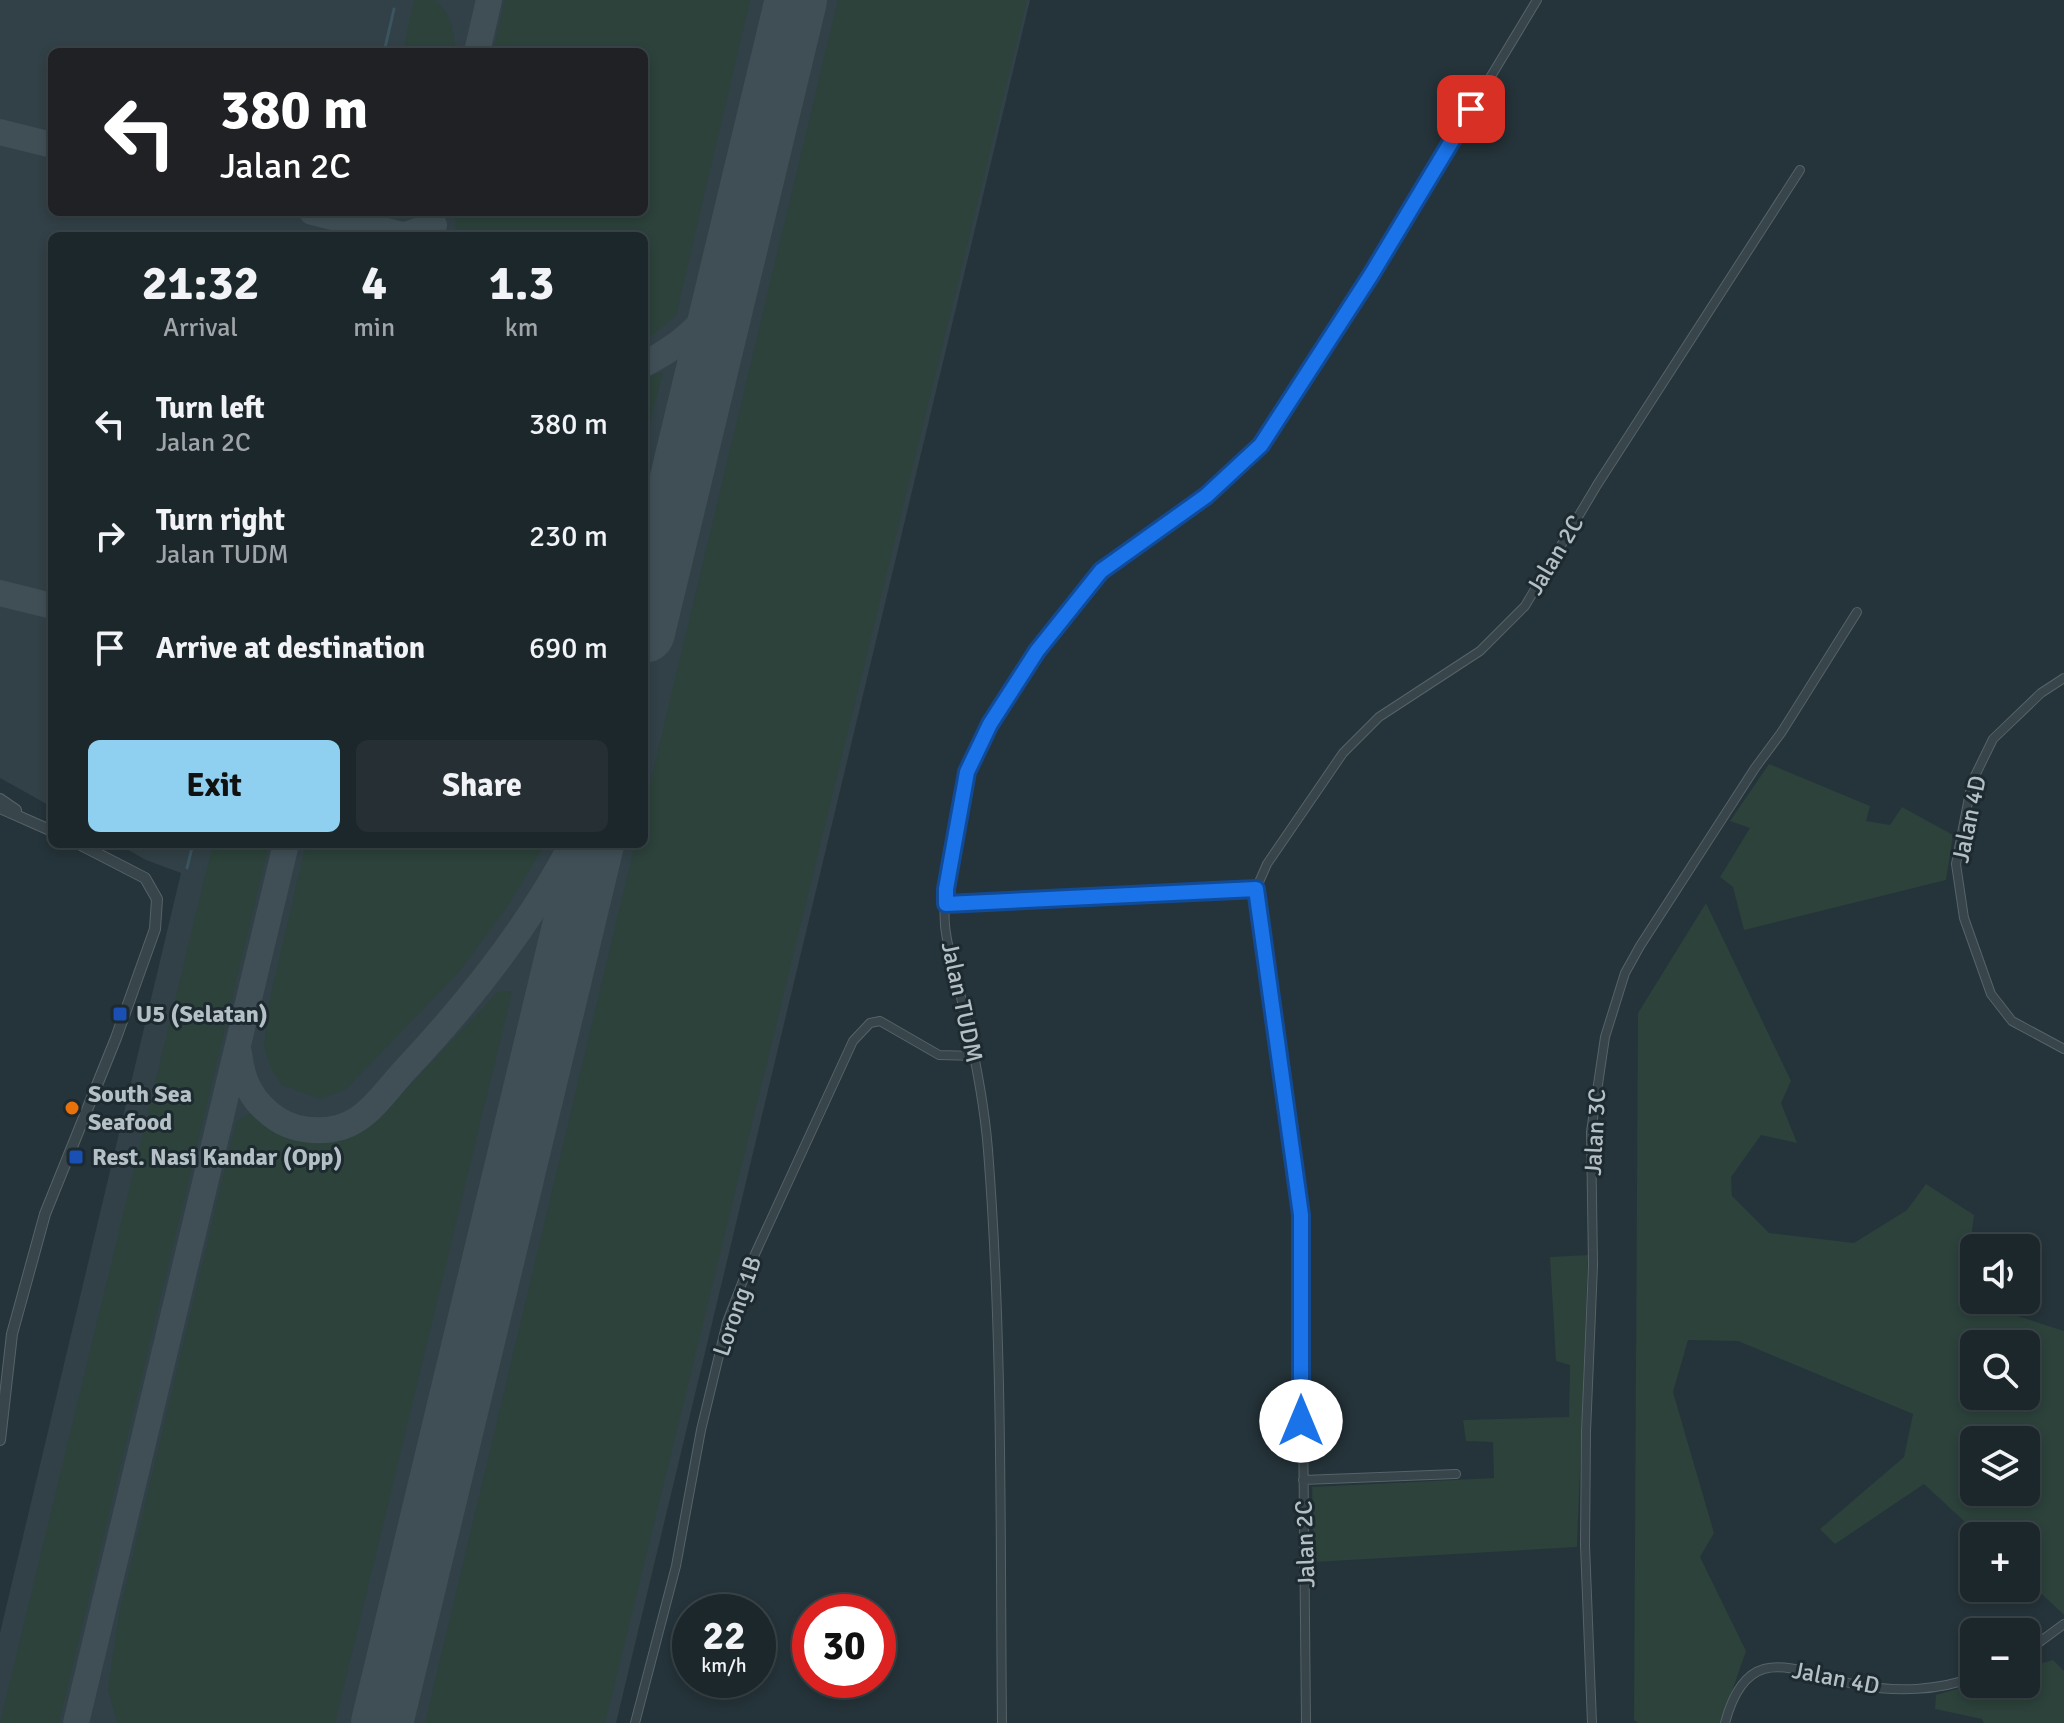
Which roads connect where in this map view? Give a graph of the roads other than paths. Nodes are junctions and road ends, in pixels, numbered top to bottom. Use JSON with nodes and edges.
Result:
{"nodes":[{"id":1,"x":1532,"y":2,"type":"edge"},
{"id":2,"x":1800,"y":170,"type":"dead end"},
{"id":3,"x":1857,"y":612,"type":"dead end"},
{"id":4,"x":2064,"y":678,"type":"edge"},
{"id":5,"x":0,"y":799,"type":"edge"},
{"id":6,"x":0,"y":808,"type":"edge"},
{"id":7,"x":30,"y":821,"type":"junction"},
{"id":8,"x":48,"y":829,"type":"edge"},
{"id":9,"x":87,"y":848,"type":"edge"},
{"id":10,"x":1256,"y":889,"type":"junction"},
{"id":11,"x":946,"y":904,"type":"junction"},
{"id":12,"x":2064,"y":1049,"type":"edge"},
{"id":13,"x":975,"y":1056,"type":"junction"},
{"id":14,"x":0,"y":1440,"type":"edge"},
{"id":15,"x":1456,"y":1474,"type":"dead end"},
{"id":16,"x":1303,"y":1480,"type":"junction"},
{"id":17,"x":2064,"y":1624,"type":"edge"},
{"id":18,"x":2040,"y":1642,"type":"edge"},
{"id":19,"x":1960,"y":1681,"type":"edge"},
{"id":20,"x":635,"y":1723,"type":"edge"},
{"id":21,"x":1002,"y":1723,"type":"edge"},
{"id":22,"x":1306,"y":1723,"type":"edge"},
{"id":23,"x":1592,"y":1723,"type":"edge"},
{"id":24,"x":1725,"y":1723,"type":"edge"}],
"edges":[{"from":1,"to":11,"type":"street","name":"Jalan TUDM"},
{"from":2,"to":10,"type":"street","name":"Jalan 2C"},
{"from":3,"to":23,"type":"street","name":"Jalan 3C"},
{"from":4,"to":12,"type":"street","name":"Jalan 4D"},
{"from":5,"to":7,"type":"street"},
{"from":6,"to":7,"type":"street"},
{"from":7,"to":8,"type":"street"},
{"from":9,"to":14,"type":"street"},
{"from":10,"to":11,"type":"street"},
{"from":10,"to":16,"type":"street","name":"Jalan 2C"},
{"from":11,"to":13,"type":"street","name":"Jalan TUDM"},
{"from":13,"to":20,"type":"street","name":"Lorong 1B"},
{"from":13,"to":21,"type":"street","name":"Jalan TUDM"},
{"from":15,"to":16,"type":"street"},
{"from":16,"to":22,"type":"street","name":"Jalan 2C"},
{"from":17,"to":18,"type":"street"},
{"from":19,"to":24,"type":"street","name":"Jalan 4D"}]}
